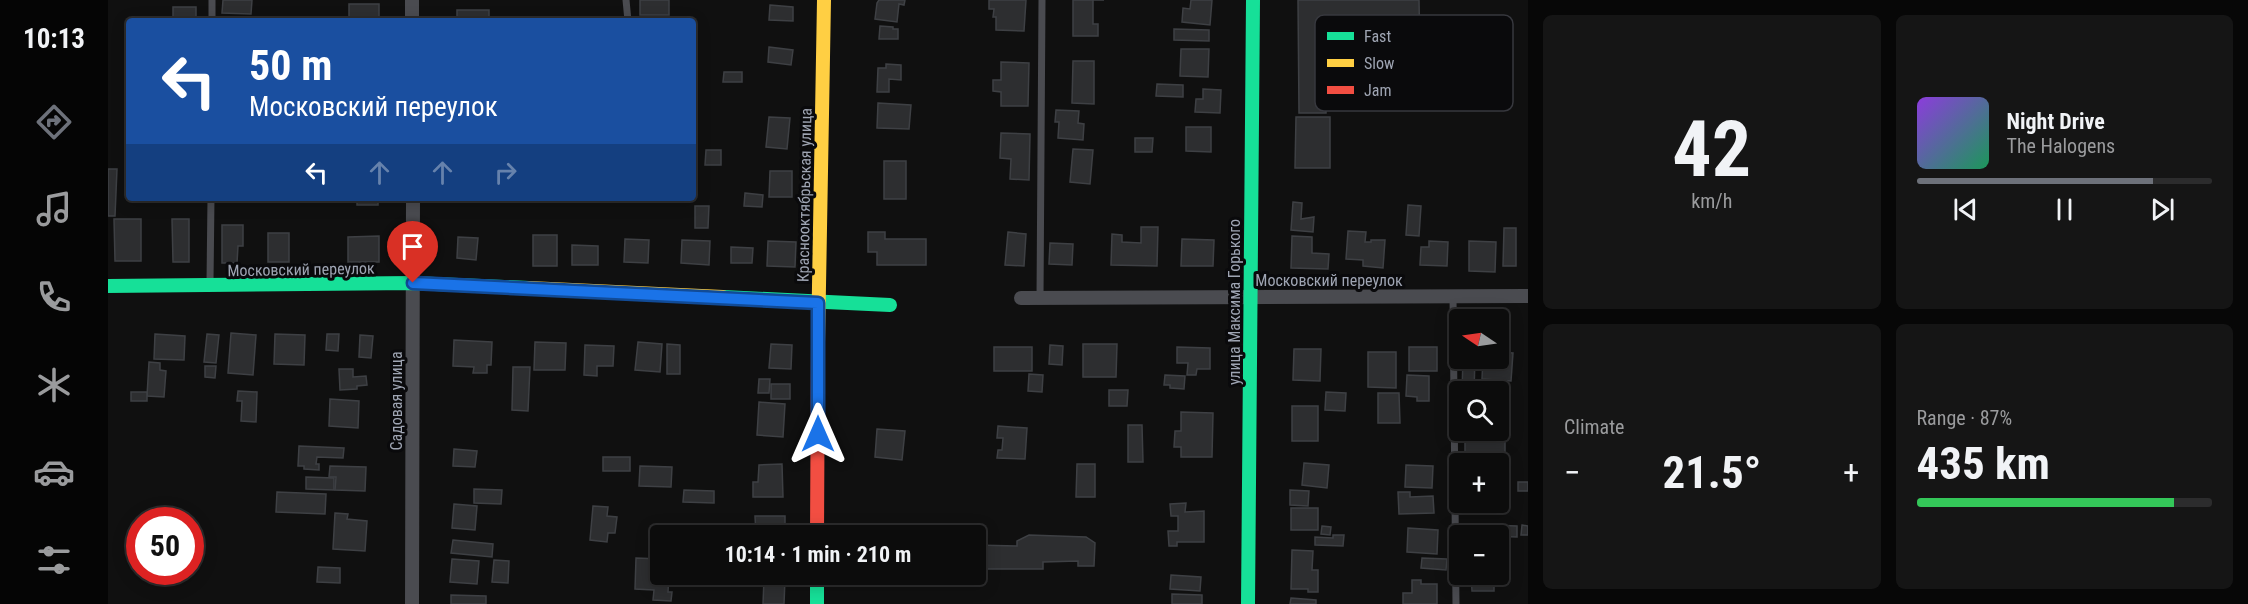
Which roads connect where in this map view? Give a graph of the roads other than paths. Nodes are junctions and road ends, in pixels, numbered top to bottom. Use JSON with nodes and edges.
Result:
{"nodes":[{"id":1,"x":212,"y":0,"type":"edge"},
{"id":2,"x":412,"y":0,"type":"edge"},
{"id":3,"x":626,"y":0,"type":"edge"},
{"id":4,"x":824,"y":0,"type":"edge"},
{"id":5,"x":1042,"y":0,"type":"edge"},
{"id":6,"x":1253,"y":0,"type":"edge"},
{"id":7,"x":212,"y":18,"type":"edge"},
{"id":8,"x":412,"y":18,"type":"edge"},
{"id":9,"x":628,"y":18,"type":"edge"},
{"id":10,"x":211,"y":201,"type":"edge"},
{"id":11,"x":413,"y":201,"type":"edge"},
{"id":12,"x":413,"y":283,"type":"junction"},
{"id":13,"x":108,"y":286,"type":"edge"},
{"id":14,"x":210,"y":286,"type":"junction"},
{"id":15,"x":1453,"y":296,"type":"junction"},
{"id":16,"x":1528,"y":296,"type":"edge"},
{"id":17,"x":1251,"y":297,"type":"junction"},
{"id":18,"x":1022,"y":298,"type":"dead end"},
{"id":19,"x":1040,"y":298,"type":"junction"},
{"id":20,"x":818,"y":303,"type":"junction"},
{"id":21,"x":890,"y":305,"type":"dead end"},
{"id":22,"x":817,"y":525,"type":"edge"},
{"id":23,"x":817,"y":585,"type":"edge"},
{"id":24,"x":412,"y":604,"type":"edge"},
{"id":25,"x":817,"y":604,"type":"edge"},
{"id":26,"x":1248,"y":604,"type":"edge"},
{"id":27,"x":1456,"y":604,"type":"edge"}],
"edges":[{"from":1,"to":7,"type":"lane"},
{"from":2,"to":8,"type":"street"},
{"from":3,"to":9,"type":"lane"},
{"from":4,"to":20,"type":"street","name":"Краснооктябрьская улица"},
{"from":5,"to":19,"type":"lane"},
{"from":6,"to":17,"type":"street","name":"улица Максима Горького"},
{"from":10,"to":14,"type":"lane"},
{"from":11,"to":12,"type":"street","name":"Садовая улица"},
{"from":12,"to":14,"type":"street","name":"Московский переулок"},
{"from":12,"to":20,"type":"street","name":"Московский переулок"},
{"from":12,"to":24,"type":"street","name":"Садовая улица"},
{"from":13,"to":14,"type":"street","name":"Московский переулок"},
{"from":15,"to":16,"type":"street","name":"Московский переулок"},
{"from":15,"to":17,"type":"street","name":"Московский переулок"},
{"from":15,"to":27,"type":"lane"},
{"from":17,"to":19,"type":"street","name":"Московский переулок"},
{"from":17,"to":26,"type":"street","name":"улица Максима Горького"},
{"from":18,"to":19,"type":"street","name":"Московский переулок"},
{"from":20,"to":21,"type":"street","name":"Московский переулок"},
{"from":20,"to":22,"type":"street","name":"Краснооктябрьская улица"},
{"from":23,"to":25,"type":"street"}]}
